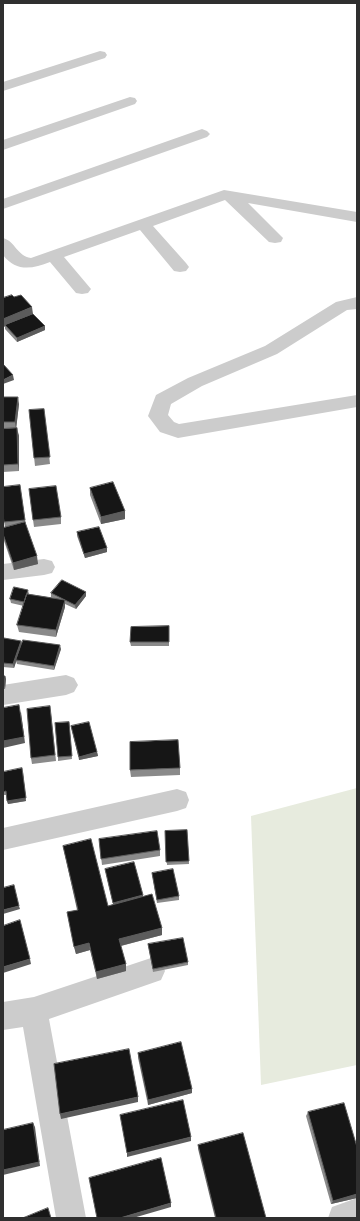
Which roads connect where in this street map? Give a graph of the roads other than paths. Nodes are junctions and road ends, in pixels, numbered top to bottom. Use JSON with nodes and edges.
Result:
{"nodes":[{"id":1,"x":100,"y":55,"type":"dead end"},
{"id":2,"x":3,"y":87,"type":"edge"},
{"id":3,"x":130,"y":101,"type":"dead end"},
{"id":4,"x":202,"y":134,"type":"dead end"},
{"id":5,"x":3,"y":145,"type":"edge"},
{"id":6,"x":231,"y":195,"type":"junction"},
{"id":7,"x":3,"y":204,"type":"edge"},
{"id":8,"x":357,"y":217,"type":"edge"},
{"id":9,"x":142,"y":224,"type":"junction"},
{"id":10,"x":275,"y":238,"type":"dead end"},
{"id":11,"x":3,"y":243,"type":"edge"},
{"id":12,"x":53,"y":255,"type":"junction"},
{"id":13,"x":180,"y":267,"type":"dead end"},
{"id":14,"x":82,"y":289,"type":"dead end"},
{"id":15,"x":357,"y":303,"type":"edge"},
{"id":16,"x":357,"y":401,"type":"edge"},
{"id":17,"x":44,"y":567,"type":"dead end"},
{"id":18,"x":3,"y":572,"type":"edge"},
{"id":19,"x":66,"y":685,"type":"dead end"},
{"id":20,"x":3,"y":695,"type":"edge"},
{"id":21,"x":178,"y":800,"type":"dead end"},
{"id":22,"x":3,"y":839,"type":"edge"},
{"id":23,"x":151,"y":971,"type":"edge"},
{"id":24,"x":34,"y":1011,"type":"junction"},
{"id":25,"x":3,"y":1016,"type":"edge"},
{"id":26,"x":357,"y":1213,"type":"edge"},
{"id":27,"x":71,"y":1218,"type":"edge"},
{"id":28,"x":343,"y":1218,"type":"edge"}],
"edges":[{"from":1,"to":2,"type":"street"},
{"from":3,"to":5,"type":"street"},
{"from":4,"to":7,"type":"street"},
{"from":6,"to":8,"type":"street"},
{"from":6,"to":9,"type":"street"},
{"from":6,"to":10,"type":"street"},
{"from":9,"to":12,"type":"street"},
{"from":9,"to":13,"type":"street"},
{"from":11,"to":12,"type":"street"},
{"from":12,"to":14,"type":"street"},
{"from":15,"to":16,"type":"street"},
{"from":17,"to":18,"type":"street"},
{"from":19,"to":20,"type":"street"},
{"from":21,"to":22,"type":"street"},
{"from":23,"to":24,"type":"street"},
{"from":24,"to":25,"type":"street"},
{"from":24,"to":27,"type":"street"},
{"from":26,"to":28,"type":"street"}]}
